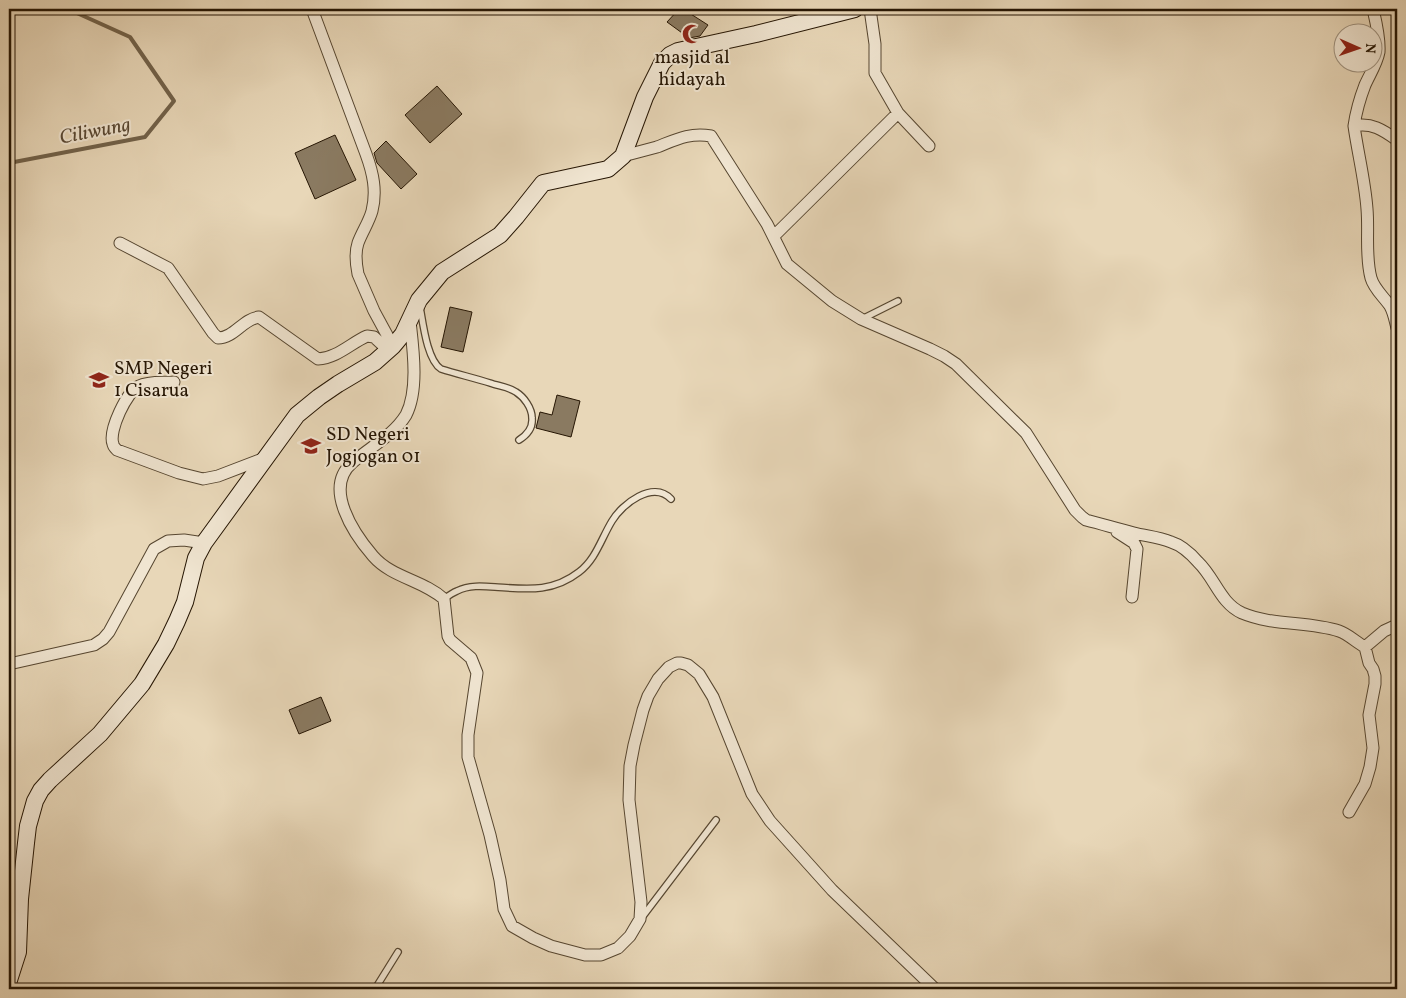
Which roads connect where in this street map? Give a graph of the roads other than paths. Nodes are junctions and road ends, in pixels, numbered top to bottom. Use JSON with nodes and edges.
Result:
{"nodes":[{"id":1,"x":312,"y":9,"type":"edge"},
{"id":2,"x":855,"y":9,"type":"edge"},
{"id":3,"x":870,"y":9,"type":"edge"},
{"id":4,"x":1373,"y":9,"type":"edge"},
{"id":5,"x":898,"y":113,"type":"junction"},
{"id":6,"x":1354,"y":126,"type":"junction"},
{"id":7,"x":1397,"y":140,"type":"edge"},
{"id":8,"x":929,"y":146,"type":"dead end"},
{"id":9,"x":623,"y":156,"type":"junction"},
{"id":10,"x":774,"y":236,"type":"junction"},
{"id":11,"x":120,"y":243,"type":"dead end"},
{"id":12,"x":419,"y":300,"type":"junction"},
{"id":13,"x":898,"y":301,"type":"dead end"},
{"id":14,"x":410,"y":319,"type":"junction"},
{"id":15,"x":861,"y":320,"type":"junction"},
{"id":16,"x":1397,"y":328,"type":"edge"},
{"id":17,"x":391,"y":348,"type":"junction"},
{"id":18,"x":174,"y":382,"type":"dead end"},
{"id":19,"x":519,"y":440,"type":"dead end"},
{"id":20,"x":267,"y":457,"type":"junction"},
{"id":21,"x":671,"y":498,"type":"dead end"},
{"id":22,"x":1112,"y":527,"type":"junction"},
{"id":23,"x":204,"y":543,"type":"junction"},
{"id":24,"x":1132,"y":596,"type":"dead end"},
{"id":25,"x":444,"y":599,"type":"junction"},
{"id":26,"x":1397,"y":625,"type":"edge"},
{"id":27,"x":1364,"y":647,"type":"junction"},
{"id":28,"x":9,"y":664,"type":"edge"},
{"id":29,"x":1349,"y":812,"type":"dead end"},
{"id":30,"x":716,"y":820,"type":"dead end"},
{"id":31,"x":640,"y":920,"type":"junction"},
{"id":32,"x":398,"y":952,"type":"dead end"},
{"id":33,"x":9,"y":980,"type":"edge"},
{"id":34,"x":375,"y":989,"type":"edge"},
{"id":35,"x":935,"y":989,"type":"edge"}],
"edges":[{"from":1,"to":17,"type":"street"},
{"from":2,"to":9,"type":"street"},
{"from":3,"to":5,"type":"street"},
{"from":4,"to":6,"type":"street"},
{"from":5,"to":8,"type":"street"},
{"from":5,"to":10,"type":"street"},
{"from":6,"to":7,"type":"street"},
{"from":6,"to":16,"type":"street"},
{"from":9,"to":10,"type":"street"},
{"from":9,"to":12,"type":"street"},
{"from":10,"to":15,"type":"street"},
{"from":11,"to":17,"type":"street"},
{"from":12,"to":14,"type":"street"},
{"from":12,"to":19,"type":"lane"},
{"from":13,"to":15,"type":"lane"},
{"from":14,"to":17,"type":"street"},
{"from":14,"to":25,"type":"street"},
{"from":15,"to":22,"type":"street"},
{"from":17,"to":20,"type":"street"},
{"from":18,"to":20,"type":"street"},
{"from":20,"to":23,"type":"street"},
{"from":21,"to":25,"type":"lane"},
{"from":22,"to":24,"type":"street"},
{"from":22,"to":27,"type":"street"},
{"from":23,"to":28,"type":"street"},
{"from":23,"to":33,"type":"street"},
{"from":25,"to":31,"type":"street"},
{"from":26,"to":27,"type":"street"},
{"from":27,"to":29,"type":"street"},
{"from":30,"to":31,"type":"lane"},
{"from":31,"to":35,"type":"street"},
{"from":32,"to":34,"type":"lane"}]}
